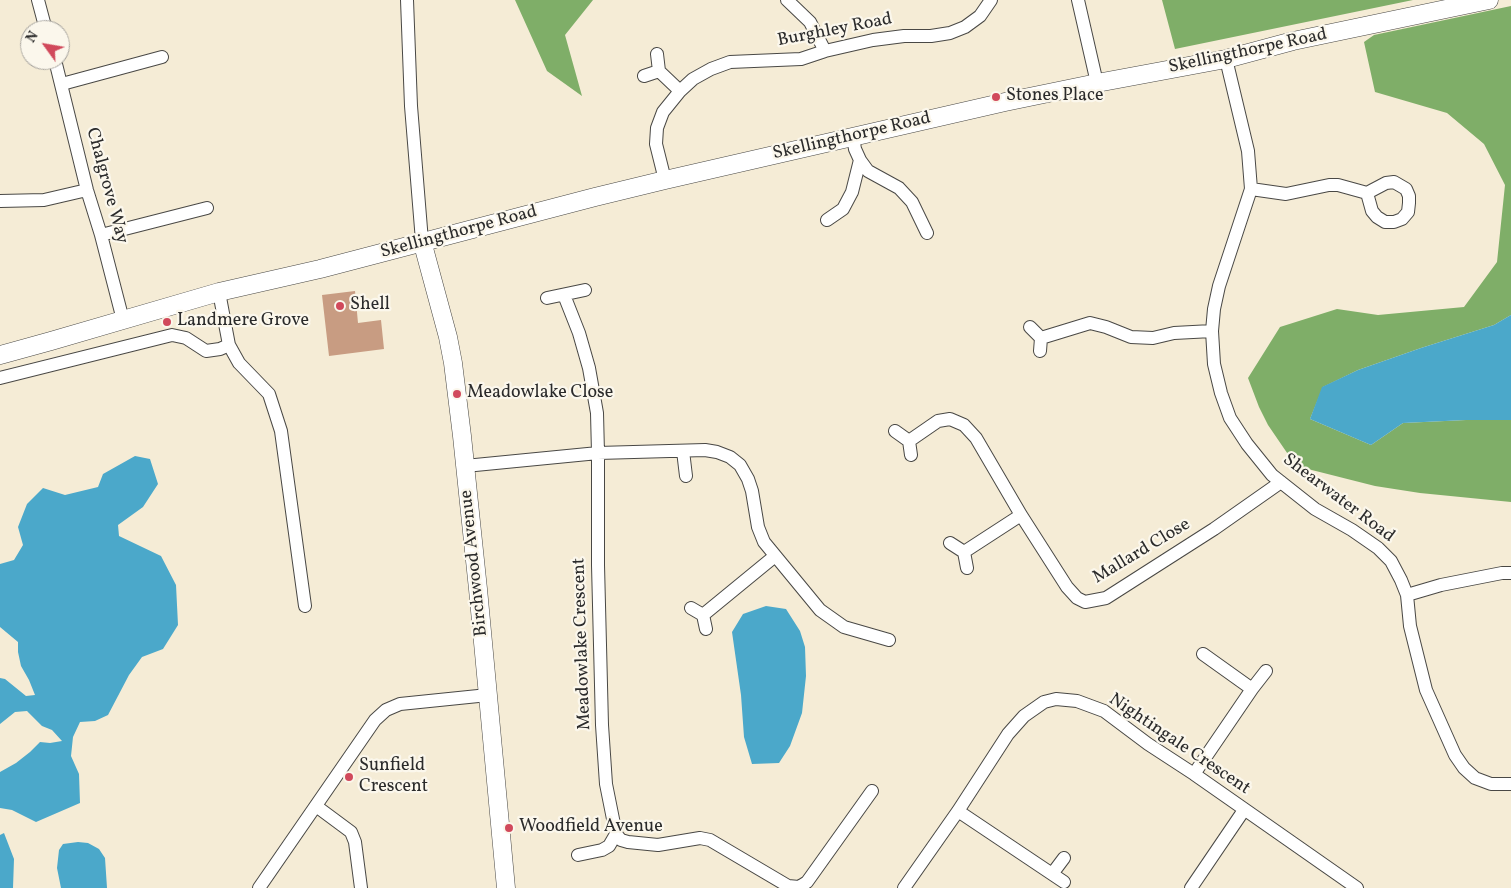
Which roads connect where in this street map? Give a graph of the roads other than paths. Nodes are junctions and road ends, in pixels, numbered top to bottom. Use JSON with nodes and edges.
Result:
{"nodes":[{"id":1,"x":38,"y":0,"type":"edge"},
{"id":2,"x":407,"y":0,"type":"edge"},
{"id":3,"x":788,"y":0,"type":"edge"},
{"id":4,"x":991,"y":0,"type":"edge"},
{"id":5,"x":1078,"y":0,"type":"edge"},
{"id":6,"x":1489,"y":0,"type":"edge"},
{"id":7,"x":43,"y":20,"type":"edge"},
{"id":8,"x":825,"y":51,"type":"junction"},
{"id":9,"x":657,"y":54,"type":"dead end"},
{"id":10,"x":162,"y":57,"type":"dead end"},
{"id":11,"x":1226,"y":59,"type":"junction"},
{"id":12,"x":58,"y":70,"type":"edge"},
{"id":13,"x":659,"y":71,"type":"junction"},
{"id":14,"x":644,"y":76,"type":"dead end"},
{"id":15,"x":1097,"y":83,"type":"junction"},
{"id":16,"x":62,"y":84,"type":"junction"},
{"id":17,"x":680,"y":91,"type":"junction"},
{"id":18,"x":853,"y":137,"type":"junction"},
{"id":19,"x":860,"y":160,"type":"junction"},
{"id":20,"x":665,"y":180,"type":"junction"},
{"id":21,"x":1251,"y":189,"type":"junction"},
{"id":22,"x":87,"y":190,"type":"junction"},
{"id":23,"x":1367,"y":193,"type":"dead end"},
{"id":24,"x":0,"y":202,"type":"edge"},
{"id":25,"x":207,"y":208,"type":"dead end"},
{"id":26,"x":827,"y":220,"type":"dead end"},
{"id":27,"x":927,"y":232,"type":"dead end"},
{"id":28,"x":101,"y":235,"type":"junction"},
{"id":29,"x":422,"y":241,"type":"junction"},
{"id":30,"x":585,"y":290,"type":"dead end"},
{"id":31,"x":219,"y":292,"type":"junction"},
{"id":32,"x":564,"y":295,"type":"junction"},
{"id":33,"x":547,"y":298,"type":"dead end"},
{"id":34,"x":123,"y":320,"type":"junction"},
{"id":35,"x":1030,"y":327,"type":"dead end"},
{"id":36,"x":1212,"y":331,"type":"junction"},
{"id":37,"x":1041,"y":338,"type":"junction"},
{"id":38,"x":229,"y":345,"type":"junction"},
{"id":39,"x":1040,"y":351,"type":"dead end"},
{"id":40,"x":0,"y":354,"type":"edge"},
{"id":41,"x":0,"y":378,"type":"edge"},
{"id":42,"x":895,"y":431,"type":"dead end"},
{"id":43,"x":910,"y":441,"type":"junction"},
{"id":44,"x":684,"y":452,"type":"junction"},
{"id":45,"x":598,"y":453,"type":"junction"},
{"id":46,"x":910,"y":455,"type":"dead end"},
{"id":47,"x":465,"y":466,"type":"junction"},
{"id":48,"x":686,"y":476,"type":"dead end"},
{"id":49,"x":1281,"y":482,"type":"junction"},
{"id":50,"x":1021,"y":515,"type":"junction"},
{"id":51,"x":950,"y":543,"type":"dead end"},
{"id":52,"x":964,"y":552,"type":"junction"},
{"id":53,"x":775,"y":556,"type":"junction"},
{"id":54,"x":967,"y":568,"type":"dead end"},
{"id":55,"x":1511,"y":573,"type":"edge"},
{"id":56,"x":1407,"y":595,"type":"junction"},
{"id":57,"x":305,"y":606,"type":"dead end"},
{"id":58,"x":691,"y":608,"type":"dead end"},
{"id":59,"x":703,"y":615,"type":"junction"},
{"id":60,"x":706,"y":629,"type":"dead end"},
{"id":61,"x":889,"y":640,"type":"dead end"},
{"id":62,"x":1202,"y":654,"type":"dead end"},
{"id":63,"x":1266,"y":671,"type":"dead end"},
{"id":64,"x":1252,"y":689,"type":"junction"},
{"id":65,"x":488,"y":695,"type":"junction"},
{"id":66,"x":1194,"y":774,"type":"junction"},
{"id":67,"x":1511,"y":784,"type":"edge"},
{"id":68,"x":872,"y":791,"type":"dead end"},
{"id":69,"x":316,"y":806,"type":"junction"},
{"id":70,"x":1244,"y":810,"type":"junction"},
{"id":71,"x":958,"y":811,"type":"junction"},
{"id":72,"x":616,"y":834,"type":"junction"},
{"id":73,"x":578,"y":855,"type":"dead end"},
{"id":74,"x":1064,"y":858,"type":"dead end"},
{"id":75,"x":1052,"y":874,"type":"junction"},
{"id":76,"x":1064,"y":882,"type":"dead end"},
{"id":77,"x":259,"y":888,"type":"edge"},
{"id":78,"x":361,"y":888,"type":"edge"},
{"id":79,"x":506,"y":888,"type":"edge"},
{"id":80,"x":904,"y":888,"type":"edge"},
{"id":81,"x":1191,"y":888,"type":"edge"},
{"id":82,"x":1357,"y":888,"type":"edge"}],
"edges":[{"from":1,"to":7,"type":"street"},
{"from":2,"to":29,"type":"street"},
{"from":3,"to":8,"type":"street"},
{"from":4,"to":8,"type":"street","name":"Burghley Road"},
{"from":5,"to":15,"type":"street"},
{"from":6,"to":11,"type":"main road","name":"Skellingthorpe Road"},
{"from":8,"to":17,"type":"street","name":"Burghley Road"},
{"from":9,"to":13,"type":"street"},
{"from":10,"to":16,"type":"street"},
{"from":11,"to":15,"type":"main road","name":"Skellingthorpe Road"},
{"from":11,"to":21,"type":"street","name":"Shearwater Road"},
{"from":12,"to":16,"type":"street","name":"Chalgrove Way"},
{"from":13,"to":14,"type":"street"},
{"from":13,"to":17,"type":"street"},
{"from":15,"to":18,"type":"main road","name":"Skellingthorpe Road"},
{"from":16,"to":22,"type":"street","name":"Chalgrove Way"},
{"from":17,"to":20,"type":"street","name":"Burghley Road"},
{"from":18,"to":19,"type":"street"},
{"from":18,"to":20,"type":"main road","name":"Skellingthorpe Road"},
{"from":19,"to":26,"type":"street"},
{"from":19,"to":27,"type":"street"},
{"from":20,"to":29,"type":"main road","name":"Skellingthorpe Road"},
{"from":21,"to":23,"type":"street"},
{"from":21,"to":36,"type":"street","name":"Shearwater Road"},
{"from":22,"to":24,"type":"street"},
{"from":22,"to":28,"type":"street","name":"Chalgrove Way"},
{"from":25,"to":28,"type":"street"},
{"from":28,"to":34,"type":"street","name":"Chalgrove Way"},
{"from":29,"to":31,"type":"main road","name":"Skellingthorpe Road"},
{"from":29,"to":47,"type":"main road","name":"Birchwood Avenue"},
{"from":30,"to":32,"type":"street"},
{"from":31,"to":34,"type":"main road","name":"Skellingthorpe Road"},
{"from":31,"to":38,"type":"street"},
{"from":32,"to":33,"type":"street"},
{"from":32,"to":45,"type":"street","name":"Meadowlake Crescent"},
{"from":34,"to":40,"type":"main road","name":"Skellingthorpe Road"},
{"from":35,"to":37,"type":"street"},
{"from":36,"to":37,"type":"street"},
{"from":36,"to":49,"type":"street","name":"Shearwater Road"},
{"from":37,"to":39,"type":"street"},
{"from":38,"to":41,"type":"street"},
{"from":38,"to":57,"type":"street"},
{"from":42,"to":43,"type":"street"},
{"from":43,"to":46,"type":"street"},
{"from":43,"to":50,"type":"street","name":"Mallard Close"},
{"from":44,"to":45,"type":"street"},
{"from":44,"to":48,"type":"street"},
{"from":44,"to":53,"type":"street"},
{"from":45,"to":47,"type":"street"},
{"from":45,"to":72,"type":"street","name":"Meadowlake Crescent"},
{"from":47,"to":65,"type":"main road","name":"Birchwood Avenue"},
{"from":49,"to":50,"type":"street","name":"Mallard Close"},
{"from":49,"to":56,"type":"street","name":"Shearwater Road"},
{"from":50,"to":52,"type":"street"},
{"from":51,"to":52,"type":"street"},
{"from":52,"to":54,"type":"street"},
{"from":53,"to":59,"type":"street"},
{"from":53,"to":61,"type":"street"},
{"from":55,"to":56,"type":"street"},
{"from":56,"to":67,"type":"street","name":"Shearwater Road"},
{"from":58,"to":59,"type":"street"},
{"from":59,"to":60,"type":"street"},
{"from":62,"to":64,"type":"street"},
{"from":63,"to":64,"type":"street"},
{"from":64,"to":66,"type":"street"},
{"from":65,"to":69,"type":"street"},
{"from":65,"to":79,"type":"main road","name":"Birchwood Avenue"},
{"from":66,"to":70,"type":"street","name":"Nightingale Crescent"},
{"from":66,"to":71,"type":"street","name":"Nightingale Crescent"},
{"from":68,"to":72,"type":"street"},
{"from":69,"to":77,"type":"street"},
{"from":69,"to":78,"type":"street"},
{"from":70,"to":81,"type":"street"},
{"from":70,"to":82,"type":"street","name":"Nightingale Crescent"},
{"from":71,"to":75,"type":"street"},
{"from":71,"to":80,"type":"street","name":"Nightingale Crescent"},
{"from":72,"to":73,"type":"street"},
{"from":74,"to":75,"type":"street"},
{"from":75,"to":76,"type":"street"}]}
